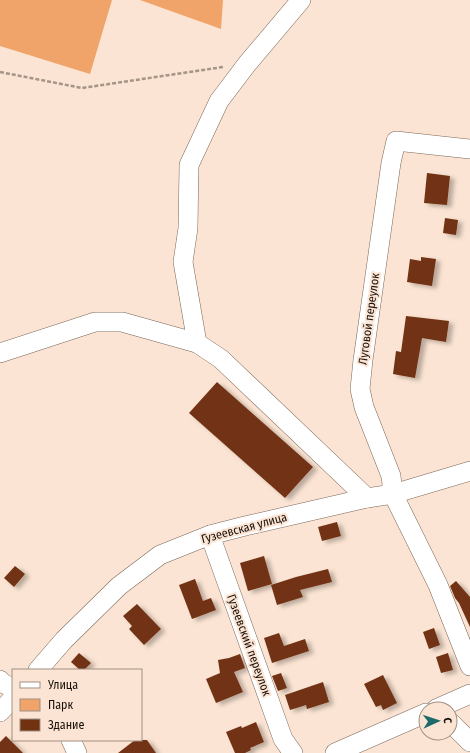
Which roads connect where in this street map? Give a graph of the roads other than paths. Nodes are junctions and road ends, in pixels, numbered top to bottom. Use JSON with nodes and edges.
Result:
{"nodes":[{"id":1,"x":300,"y":0,"type":"edge"},
{"id":2,"x":470,"y":148,"type":"edge"},
{"id":3,"x":197,"y":343,"type":"junction"},
{"id":4,"x":0,"y":353,"type":"edge"},
{"id":5,"x":470,"y":471,"type":"edge"},
{"id":6,"x":394,"y":494,"type":"junction"},
{"id":7,"x":367,"y":498,"type":"junction"},
{"id":8,"x":210,"y":535,"type":"junction"},
{"id":9,"x":470,"y":666,"type":"edge"},
{"id":10,"x":39,"y":669,"type":"edge"},
{"id":11,"x":0,"y":680,"type":"edge"},
{"id":12,"x":12,"y":688,"type":"edge"},
{"id":13,"x":470,"y":694,"type":"edge"},
{"id":14,"x":12,"y":699,"type":"edge"},
{"id":15,"x":458,"y":701,"type":"edge"},
{"id":16,"x":0,"y":712,"type":"edge"},
{"id":17,"x":418,"y":720,"type":"edge"},
{"id":18,"x":458,"y":731,"type":"edge"},
{"id":19,"x":71,"y":741,"type":"edge"},
{"id":20,"x":470,"y":742,"type":"edge"},
{"id":21,"x":77,"y":753,"type":"edge"},
{"id":22,"x":293,"y":753,"type":"edge"},
{"id":23,"x":336,"y":753,"type":"edge"}],
"edges":[{"from":1,"to":3,"type":"street"},
{"from":2,"to":6,"type":"street","name":"Луговой переулок"},
{"from":3,"to":4,"type":"street"},
{"from":3,"to":7,"type":"street"},
{"from":5,"to":6,"type":"street","name":"Гузеевская улица"},
{"from":6,"to":7,"type":"street","name":"Гузеевская улица"},
{"from":6,"to":9,"type":"street","name":"Луговой переулок"},
{"from":7,"to":8,"type":"street","name":"Гузеевская улица"},
{"from":8,"to":10,"type":"street","name":"Гузеевская улица"},
{"from":8,"to":22,"type":"street","name":"Гузеевский переулок"},
{"from":11,"to":12,"type":"street"},
{"from":13,"to":15,"type":"street"},
{"from":14,"to":16,"type":"street"},
{"from":17,"to":23,"type":"street"},
{"from":18,"to":20,"type":"street"},
{"from":19,"to":21,"type":"street"}]}
